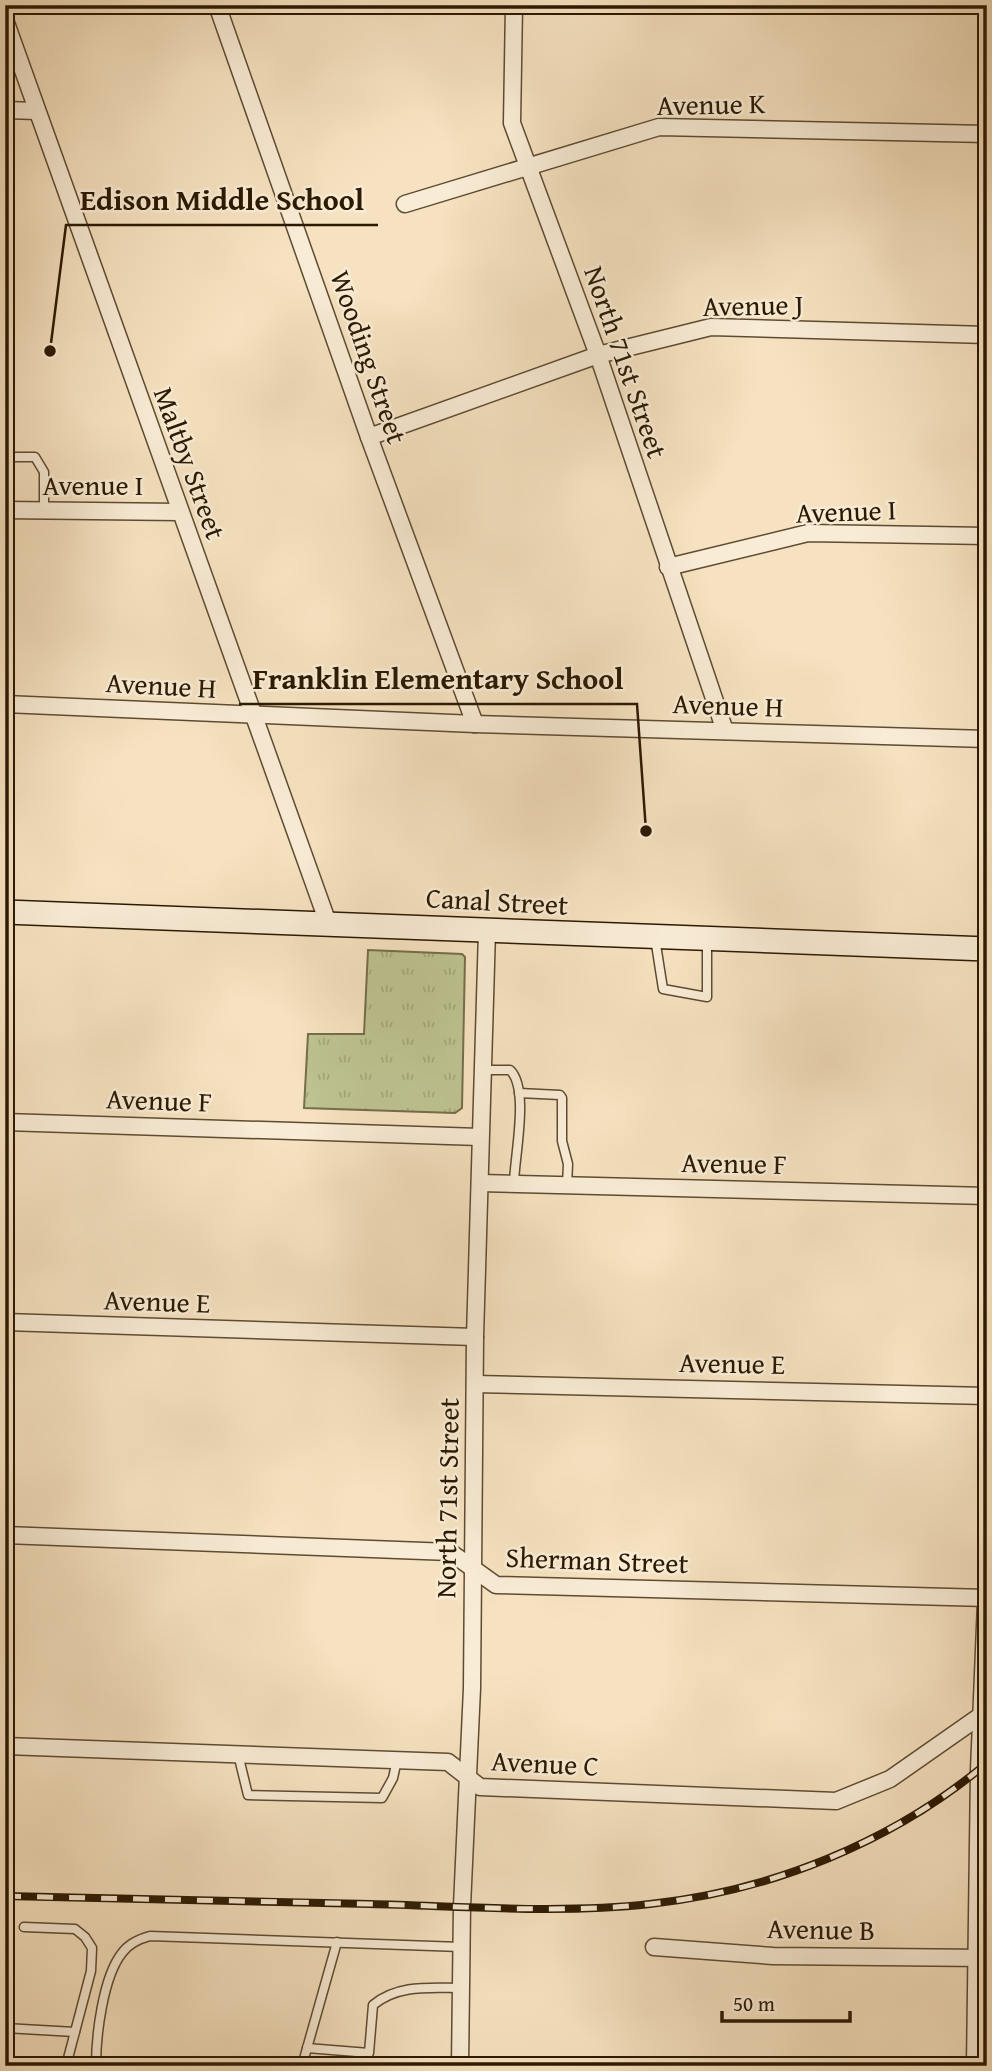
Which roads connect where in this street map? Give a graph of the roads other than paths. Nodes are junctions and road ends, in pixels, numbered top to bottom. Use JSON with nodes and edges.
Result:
{"nodes":[{"id":1,"x":217,"y":5,"type":"edge"},
{"id":2,"x":514,"y":5,"type":"edge"},
{"id":3,"x":5,"y":20,"type":"edge"},
{"id":4,"x":5,"y":110,"type":"edge"},
{"id":5,"x":37,"y":111,"type":"junction"},
{"id":6,"x":987,"y":134,"type":"edge"},
{"id":7,"x":528,"y":168,"type":"junction"},
{"id":8,"x":405,"y":204,"type":"dead end"},
{"id":9,"x":987,"y":335,"type":"edge"},
{"id":10,"x":598,"y":355,"type":"junction"},
{"id":11,"x":369,"y":437,"type":"junction"},
{"id":12,"x":5,"y":457,"type":"edge"},
{"id":13,"x":5,"y":510,"type":"edge"},
{"id":14,"x":44,"y":512,"type":"junction"},
{"id":15,"x":180,"y":512,"type":"junction"},
{"id":16,"x":987,"y":537,"type":"edge"},
{"id":17,"x":668,"y":568,"type":"junction"},
{"id":18,"x":5,"y":704,"type":"edge"},
{"id":19,"x":254,"y":716,"type":"junction"},
{"id":20,"x":475,"y":724,"type":"junction"},
{"id":21,"x":725,"y":731,"type":"junction"},
{"id":22,"x":987,"y":739,"type":"edge"},
{"id":23,"x":5,"y":912,"type":"edge"},
{"id":24,"x":328,"y":923,"type":"junction"},
{"id":25,"x":487,"y":931,"type":"junction"},
{"id":26,"x":655,"y":937,"type":"junction"},
{"id":27,"x":707,"y":939,"type":"junction"},
{"id":28,"x":987,"y":949,"type":"edge"},
{"id":29,"x":482,"y":1070,"type":"junction"},
{"id":30,"x":519,"y":1093,"type":"junction"},
{"id":31,"x":5,"y":1122,"type":"edge"},
{"id":32,"x":480,"y":1137,"type":"junction"},
{"id":33,"x":480,"y":1183,"type":"junction"},
{"id":34,"x":514,"y":1184,"type":"junction"},
{"id":35,"x":567,"y":1185,"type":"junction"},
{"id":36,"x":987,"y":1196,"type":"edge"},
{"id":37,"x":5,"y":1322,"type":"edge"},
{"id":38,"x":475,"y":1337,"type":"junction"},
{"id":39,"x":475,"y":1384,"type":"junction"},
{"id":40,"x":987,"y":1396,"type":"edge"},
{"id":41,"x":5,"y":1535,"type":"edge"},
{"id":42,"x":471,"y":1567,"type":"junction"},
{"id":43,"x":987,"y":1578,"type":"edge"},
{"id":44,"x":987,"y":1598,"type":"edge"},
{"id":45,"x":983,"y":1714,"type":"junction"},
{"id":46,"x":984,"y":1739,"type":"edge"},
{"id":47,"x":5,"y":1746,"type":"edge"},
{"id":48,"x":237,"y":1754,"type":"junction"},
{"id":49,"x":397,"y":1760,"type":"junction"},
{"id":50,"x":466,"y":1779,"type":"junction"},
{"id":51,"x":982,"y":1813,"type":"edge"},
{"id":52,"x":24,"y":1927,"type":"dead end"},
{"id":53,"x":337,"y":1942,"type":"junction"},
{"id":54,"x":461,"y":1947,"type":"junction"},
{"id":55,"x":654,"y":1947,"type":"dead end"},
{"id":56,"x":982,"y":1958,"type":"edge"},
{"id":57,"x":461,"y":1988,"type":"junction"},
{"id":58,"x":5,"y":2028,"type":"edge"},
{"id":59,"x":75,"y":2032,"type":"junction"},
{"id":60,"x":307,"y":2048,"type":"junction"},
{"id":61,"x":66,"y":2066,"type":"edge"},
{"id":62,"x":96,"y":2066,"type":"edge"},
{"id":63,"x":302,"y":2066,"type":"edge"},
{"id":64,"x":460,"y":2066,"type":"edge"},
{"id":65,"x":975,"y":2066,"type":"edge"}],
"edges":[{"from":1,"to":11,"type":"street","name":"Wooding Street"},
{"from":2,"to":7,"type":"street","name":"North 71st Street"},
{"from":3,"to":5,"type":"street","name":"Maltby Street"},
{"from":4,"to":5,"type":"street"},
{"from":5,"to":15,"type":"street","name":"Maltby Street"},
{"from":6,"to":7,"type":"street","name":"Avenue K"},
{"from":7,"to":8,"type":"street","name":"Avenue K"},
{"from":7,"to":10,"type":"street","name":"North 71st Street"},
{"from":9,"to":10,"type":"street","name":"Avenue J"},
{"from":10,"to":11,"type":"street","name":"Avenue J"},
{"from":10,"to":17,"type":"street","name":"North 71st Street"},
{"from":11,"to":20,"type":"street","name":"Wooding Street"},
{"from":12,"to":14,"type":"lane"},
{"from":13,"to":14,"type":"street","name":"Avenue I"},
{"from":14,"to":15,"type":"street","name":"Avenue I"},
{"from":15,"to":19,"type":"street","name":"Maltby Street"},
{"from":16,"to":17,"type":"street","name":"Avenue I"},
{"from":17,"to":21,"type":"street","name":"North 71st Street"},
{"from":18,"to":19,"type":"street","name":"Avenue H"},
{"from":19,"to":20,"type":"street","name":"Avenue H"},
{"from":19,"to":24,"type":"street","name":"Maltby Street"},
{"from":20,"to":21,"type":"street","name":"Avenue H"},
{"from":21,"to":22,"type":"street","name":"Avenue H"},
{"from":23,"to":24,"type":"street","name":"Canal Street"},
{"from":24,"to":25,"type":"street","name":"Canal Street"},
{"from":25,"to":26,"type":"street","name":"Canal Street"},
{"from":25,"to":29,"type":"street","name":"North 71st Street"},
{"from":26,"to":27,"type":"street","name":"Canal Street"},
{"from":26,"to":27,"type":"lane"},
{"from":27,"to":28,"type":"street","name":"Canal Street"},
{"from":29,"to":30,"type":"lane"},
{"from":29,"to":32,"type":"street","name":"North 71st Street"},
{"from":30,"to":34,"type":"lane"},
{"from":30,"to":35,"type":"lane"},
{"from":31,"to":32,"type":"street","name":"Avenue F"},
{"from":32,"to":33,"type":"street","name":"North 71st Street"},
{"from":33,"to":34,"type":"street","name":"Avenue F"},
{"from":33,"to":38,"type":"street","name":"North 71st Street"},
{"from":34,"to":35,"type":"street","name":"Avenue F"},
{"from":35,"to":36,"type":"street","name":"Avenue F"},
{"from":37,"to":38,"type":"street","name":"Avenue E"},
{"from":38,"to":39,"type":"street","name":"North 71st Street"},
{"from":39,"to":40,"type":"street","name":"Avenue E"},
{"from":39,"to":42,"type":"street","name":"North 71st Street"},
{"from":41,"to":42,"type":"street","name":"Sherman Street"},
{"from":42,"to":44,"type":"street","name":"Sherman Street"},
{"from":42,"to":50,"type":"street","name":"North 71st Street"},
{"from":43,"to":44,"type":"street"},
{"from":44,"to":45,"type":"street"},
{"from":45,"to":46,"type":"street"},
{"from":45,"to":50,"type":"street","name":"Avenue C"},
{"from":46,"to":51,"type":"street"},
{"from":47,"to":48,"type":"street","name":"Avenue C"},
{"from":48,"to":49,"type":"street","name":"Avenue C"},
{"from":48,"to":49,"type":"lane"},
{"from":49,"to":50,"type":"street","name":"Avenue C"},
{"from":50,"to":54,"type":"street","name":"North 71st Street"},
{"from":51,"to":56,"type":"street"},
{"from":52,"to":59,"type":"lane"},
{"from":53,"to":54,"type":"lane"},
{"from":53,"to":60,"type":"lane"},
{"from":53,"to":62,"type":"lane"},
{"from":54,"to":57,"type":"street","name":"North 71st Street"},
{"from":55,"to":56,"type":"street","name":"Avenue B"},
{"from":56,"to":65,"type":"street"},
{"from":57,"to":60,"type":"lane"},
{"from":57,"to":64,"type":"street","name":"North 71st Street"},
{"from":58,"to":59,"type":"lane"},
{"from":59,"to":61,"type":"lane"},
{"from":60,"to":63,"type":"lane"}]}
